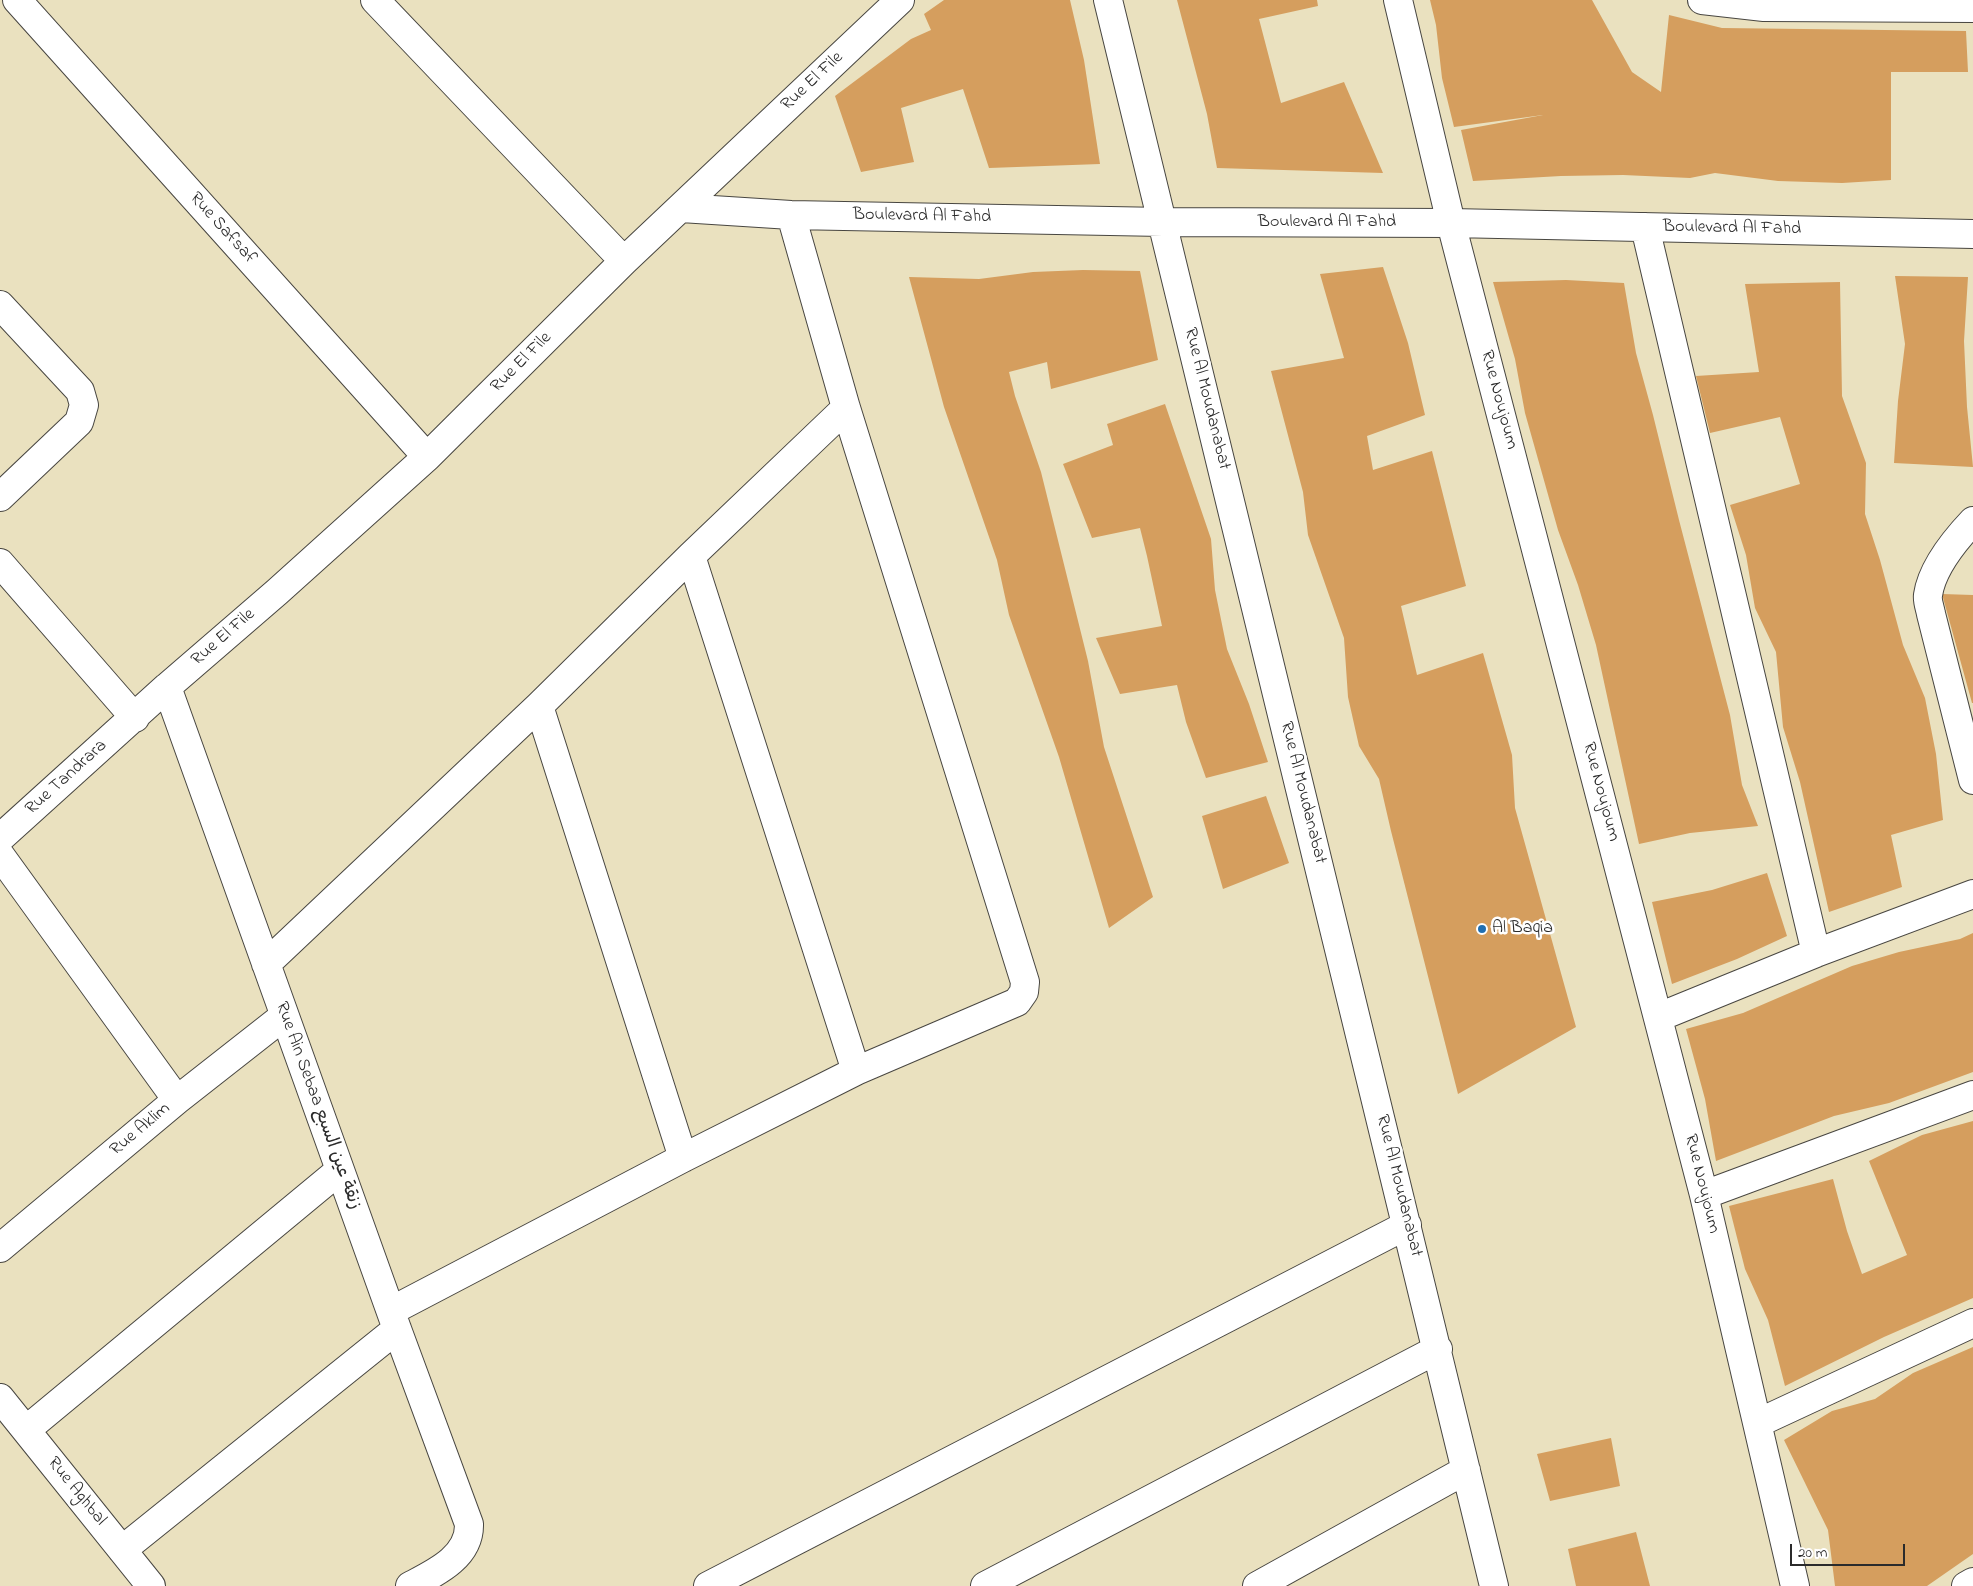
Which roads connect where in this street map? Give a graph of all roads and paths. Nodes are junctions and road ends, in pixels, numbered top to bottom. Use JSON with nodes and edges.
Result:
{"nodes":[{"id":1,"x":17,"y":0,"type":"edge"},
{"id":2,"x":375,"y":0,"type":"edge"},
{"id":3,"x":900,"y":0,"type":"edge"},
{"id":4,"x":1108,"y":0,"type":"edge"},
{"id":5,"x":1398,"y":0,"type":"edge"},
{"id":6,"x":1702,"y":0,"type":"edge"},
{"id":7,"x":1973,"y":8,"type":"edge"},
{"id":8,"x":681,"y":208,"type":"junction"},
{"id":9,"x":791,"y":215,"type":"junction"},
{"id":10,"x":1163,"y":222,"type":"junction"},
{"id":11,"x":1452,"y":223,"type":"junction"},
{"id":12,"x":1645,"y":227,"type":"junction"},
{"id":13,"x":1973,"y":234,"type":"edge"},
{"id":14,"x":624,"y":261,"type":"junction"},
{"id":15,"x":0,"y":304,"type":"edge"},
{"id":16,"x":846,"y":408,"type":"junction"},
{"id":17,"x":427,"y":458,"type":"junction"},
{"id":18,"x":0,"y":497,"type":"edge"},
{"id":19,"x":1973,"y":521,"type":"edge"},
{"id":20,"x":691,"y":556,"type":"junction"},
{"id":21,"x":0,"y":563,"type":"edge"},
{"id":22,"x":167,"y":687,"type":"junction"},
{"id":23,"x":539,"y":706,"type":"junction"},
{"id":24,"x":135,"y":718,"type":"junction"},
{"id":25,"x":1973,"y":780,"type":"edge"},
{"id":26,"x":0,"y":838,"type":"edge"},
{"id":27,"x":0,"y":855,"type":"edge"},
{"id":28,"x":1973,"y":894,"type":"edge"},
{"id":29,"x":1816,"y":952,"type":"junction"},
{"id":30,"x":266,"y":964,"type":"junction"},
{"id":31,"x":284,"y":1016,"type":"junction"},
{"id":32,"x":1659,"y":1017,"type":"junction"},
{"id":33,"x":856,"y":1071,"type":"junction"},
{"id":34,"x":1973,"y":1095,"type":"edge"},
{"id":35,"x":178,"y":1100,"type":"junction"},
{"id":36,"x":684,"y":1158,"type":"junction"},
{"id":37,"x":340,"y":1170,"type":"junction"},
{"id":38,"x":1704,"y":1195,"type":"junction"},
{"id":39,"x":1407,"y":1225,"type":"junction"},
{"id":40,"x":0,"y":1248,"type":"edge"},
{"id":41,"x":394,"y":1320,"type":"junction"},
{"id":42,"x":1973,"y":1323,"type":"edge"},
{"id":43,"x":1438,"y":1349,"type":"junction"},
{"id":44,"x":0,"y":1398,"type":"edge"},
{"id":45,"x":1758,"y":1423,"type":"junction"},
{"id":46,"x":26,"y":1430,"type":"junction"},
{"id":47,"x":1466,"y":1470,"type":"junction"},
{"id":48,"x":122,"y":1550,"type":"junction"},
{"id":49,"x":1973,"y":1582,"type":"edge"},
{"id":50,"x":151,"y":1586,"type":"edge"},
{"id":51,"x":410,"y":1586,"type":"edge"},
{"id":52,"x":708,"y":1586,"type":"edge"},
{"id":53,"x":985,"y":1586,"type":"edge"},
{"id":54,"x":1257,"y":1586,"type":"edge"},
{"id":55,"x":1494,"y":1586,"type":"edge"},
{"id":56,"x":1795,"y":1586,"type":"edge"},
{"id":57,"x":1966,"y":1586,"type":"edge"}],
"edges":[{"from":1,"to":17,"type":"street","name":"Rue Safsaf"},
{"from":2,"to":14,"type":"street"},
{"from":3,"to":8,"type":"street","name":"Rue El File"},
{"from":4,"to":10,"type":"street","name":"Rue Al Moudanabat"},
{"from":5,"to":11,"type":"street","name":"Rue Noujoum"},
{"from":6,"to":7,"type":"street"},
{"from":8,"to":9,"type":"street","name":"Boulevard Al Fahd"},
{"from":8,"to":14,"type":"street","name":"Rue El File"},
{"from":9,"to":10,"type":"street","name":"Boulevard Al Fahd"},
{"from":9,"to":16,"type":"street"},
{"from":10,"to":11,"type":"street","name":"Boulevard Al Fahd"},
{"from":10,"to":39,"type":"street","name":"Rue Al Moudanabat"},
{"from":11,"to":12,"type":"street","name":"Boulevard Al Fahd"},
{"from":11,"to":32,"type":"street","name":"Rue Noujoum"},
{"from":12,"to":13,"type":"street","name":"Boulevard Al Fahd"},
{"from":12,"to":29,"type":"street"},
{"from":14,"to":17,"type":"street","name":"Rue El File"},
{"from":15,"to":18,"type":"street"},
{"from":16,"to":20,"type":"street"},
{"from":16,"to":33,"type":"street"},
{"from":17,"to":22,"type":"street","name":"Rue El File"},
{"from":19,"to":25,"type":"street"},
{"from":20,"to":23,"type":"street"},
{"from":20,"to":33,"type":"street"},
{"from":21,"to":24,"type":"street"},
{"from":22,"to":24,"type":"street","name":"Rue El File"},
{"from":22,"to":30,"type":"street","name":"Rue Ain Sebaa زنقة عين السبع"},
{"from":23,"to":30,"type":"street"},
{"from":23,"to":36,"type":"street"},
{"from":24,"to":26,"type":"street","name":"Rue Tandrara"},
{"from":27,"to":35,"type":"street"},
{"from":28,"to":29,"type":"street"},
{"from":29,"to":32,"type":"street"},
{"from":30,"to":31,"type":"street","name":"Rue Ain Sebaa زنقة عين السبع"},
{"from":31,"to":35,"type":"street","name":"Rue Aklim"},
{"from":31,"to":37,"type":"street","name":"Rue Ain Sebaa زنقة عين السبع"},
{"from":32,"to":38,"type":"street","name":"Rue Noujoum"},
{"from":33,"to":36,"type":"street"},
{"from":34,"to":38,"type":"street"},
{"from":35,"to":40,"type":"street","name":"Rue Aklim"},
{"from":36,"to":41,"type":"street"},
{"from":37,"to":41,"type":"street","name":"Rue Ain Sebaa زنقة عين السبع"},
{"from":37,"to":46,"type":"street"},
{"from":38,"to":45,"type":"street","name":"Rue Noujoum"},
{"from":39,"to":43,"type":"street","name":"Rue Al Moudanabat"},
{"from":39,"to":52,"type":"street"},
{"from":41,"to":48,"type":"street"},
{"from":41,"to":51,"type":"street","name":"Rue Ain Sebaa زنقة عين السبع"},
{"from":42,"to":45,"type":"street"},
{"from":43,"to":47,"type":"street","name":"Rue Al Moudanabat"},
{"from":43,"to":53,"type":"street"},
{"from":44,"to":46,"type":"street","name":"Rue Aghbal"},
{"from":45,"to":56,"type":"street","name":"Rue Noujoum"},
{"from":46,"to":48,"type":"street","name":"Rue Aghbal"},
{"from":47,"to":54,"type":"street"},
{"from":47,"to":55,"type":"street","name":"Rue Al Moudanabat"},
{"from":48,"to":50,"type":"street","name":"Rue Aghbal"},
{"from":49,"to":57,"type":"street"}]}
